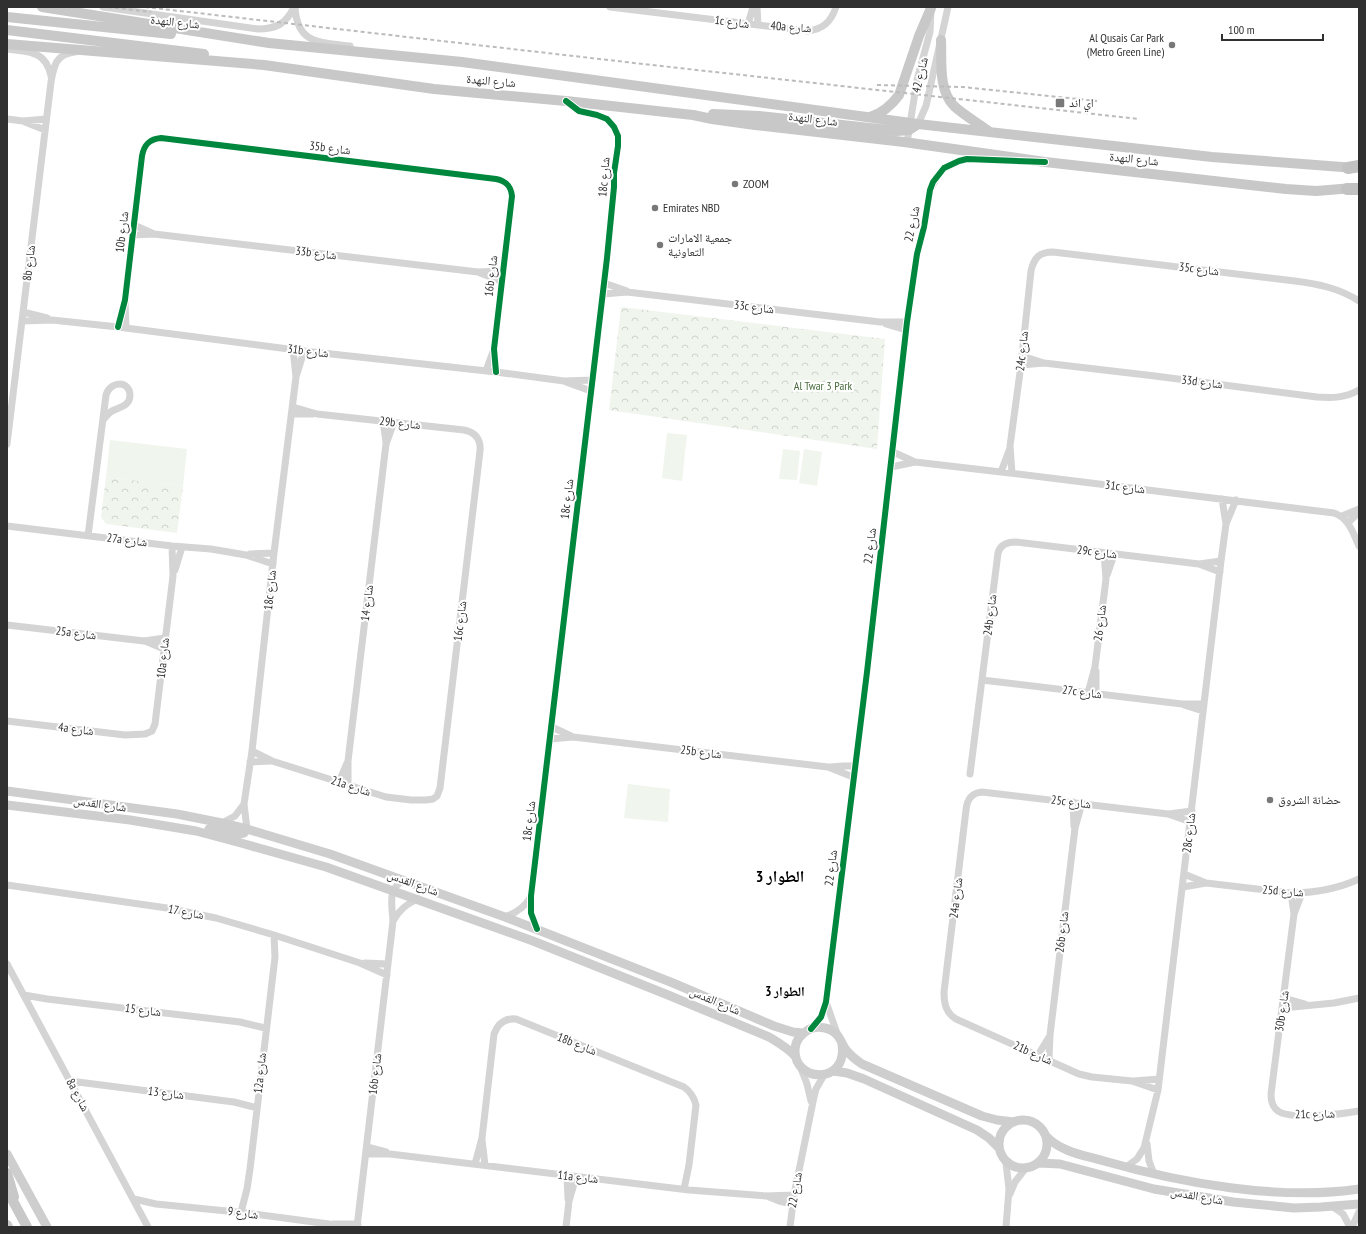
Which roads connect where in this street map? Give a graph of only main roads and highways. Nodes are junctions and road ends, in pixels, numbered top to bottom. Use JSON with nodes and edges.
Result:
{"nodes":[{"id":1,"x":42,"y":7,"type":"edge"},
{"id":2,"x":931,"y":8,"type":"edge"},
{"id":3,"x":7,"y":17,"type":"edge"},
{"id":4,"x":7,"y":30,"type":"edge"},
{"id":5,"x":941,"y":40,"type":"road end"},
{"id":6,"x":269,"y":43,"type":"junction"},
{"id":7,"x":7,"y":44,"type":"edge"},
{"id":8,"x":264,"y":65,"type":"junction"},
{"id":9,"x":693,"y":115,"type":"junction"},
{"id":10,"x":868,"y":118,"type":"junction"},
{"id":11,"x":912,"y":126,"type":"junction"},
{"id":12,"x":991,"y":133,"type":"junction"},
{"id":13,"x":1355,"y":168,"type":"edge"},
{"id":14,"x":1355,"y":188,"type":"edge"},
{"id":15,"x":7,"y":791,"type":"edge"},
{"id":16,"x":7,"y":805,"type":"edge"},
{"id":17,"x":247,"y":829,"type":"junction"},
{"id":18,"x":196,"y":831,"type":"junction"},
{"id":19,"x":807,"y":1031,"type":"junction"},
{"id":20,"x":840,"y":1040,"type":"junction"},
{"id":21,"x":797,"y":1061,"type":"junction"},
{"id":22,"x":833,"y":1071,"type":"junction"},
{"id":23,"x":1014,"y":1122,"type":"junction"},
{"id":24,"x":1046,"y":1136,"type":"junction"},
{"id":25,"x":999,"y":1148,"type":"junction"},
{"id":26,"x":7,"y":1154,"type":"edge"},
{"id":27,"x":1039,"y":1163,"type":"junction"},
{"id":28,"x":7,"y":1173,"type":"edge"},
{"id":29,"x":1359,"y":1189,"type":"edge"},
{"id":30,"x":7,"y":1190,"type":"edge"},
{"id":31,"x":1359,"y":1204,"type":"edge"},
{"id":32,"x":16,"y":1207,"type":"junction"},
{"id":33,"x":27,"y":1227,"type":"edge"},
{"id":34,"x":47,"y":1227,"type":"edge"}],
"edges":[{"from":1,"to":6,"type":"main road","name":"شارع النهدة"},
{"from":2,"to":10,"type":"main road"},
{"from":3,"to":6,"type":"main road","name":"شارع النهدة"},
{"from":4,"to":8,"type":"main road","name":"شارع النهدة"},
{"from":5,"to":12,"type":"main road"},
{"from":6,"to":10,"type":"main road","name":"شارع النهدة"},
{"from":7,"to":8,"type":"main road","name":"شارع النهدة"},
{"from":8,"to":9,"type":"main road","name":"شارع النهدة"},
{"from":9,"to":11,"type":"main road"},
{"from":9,"to":14,"type":"main road","name":"شارع النهدة"},
{"from":10,"to":11,"type":"main road","name":"شارع النهدة"},
{"from":11,"to":12,"type":"main road","name":"شارع النهدة"},
{"from":12,"to":13,"type":"main road","name":"شارع النهدة"},
{"from":15,"to":17,"type":"main road","name":"شارع القدس"},
{"from":16,"to":18,"type":"main road","name":"شارع القدس"},
{"from":17,"to":18,"type":"main road"},
{"from":17,"to":19,"type":"main road","name":"شارع القدس"},
{"from":18,"to":21,"type":"main road","name":"شارع القدس"},
{"from":19,"to":20,"type":"main road"},
{"from":19,"to":21,"type":"main road"},
{"from":20,"to":22,"type":"main road"},
{"from":20,"to":23,"type":"main road"},
{"from":21,"to":22,"type":"main road"},
{"from":22,"to":25,"type":"main road"},
{"from":23,"to":24,"type":"main road"},
{"from":23,"to":25,"type":"main road"},
{"from":24,"to":27,"type":"main road"},
{"from":24,"to":29,"type":"main road","name":"شارع القدس"},
{"from":25,"to":27,"type":"main road"},
{"from":26,"to":34,"type":"main road"},
{"from":27,"to":31,"type":"main road","name":"شارع القدس"},
{"from":28,"to":32,"type":"main road"},
{"from":30,"to":32,"type":"main road"},
{"from":32,"to":33,"type":"main road"}]}
